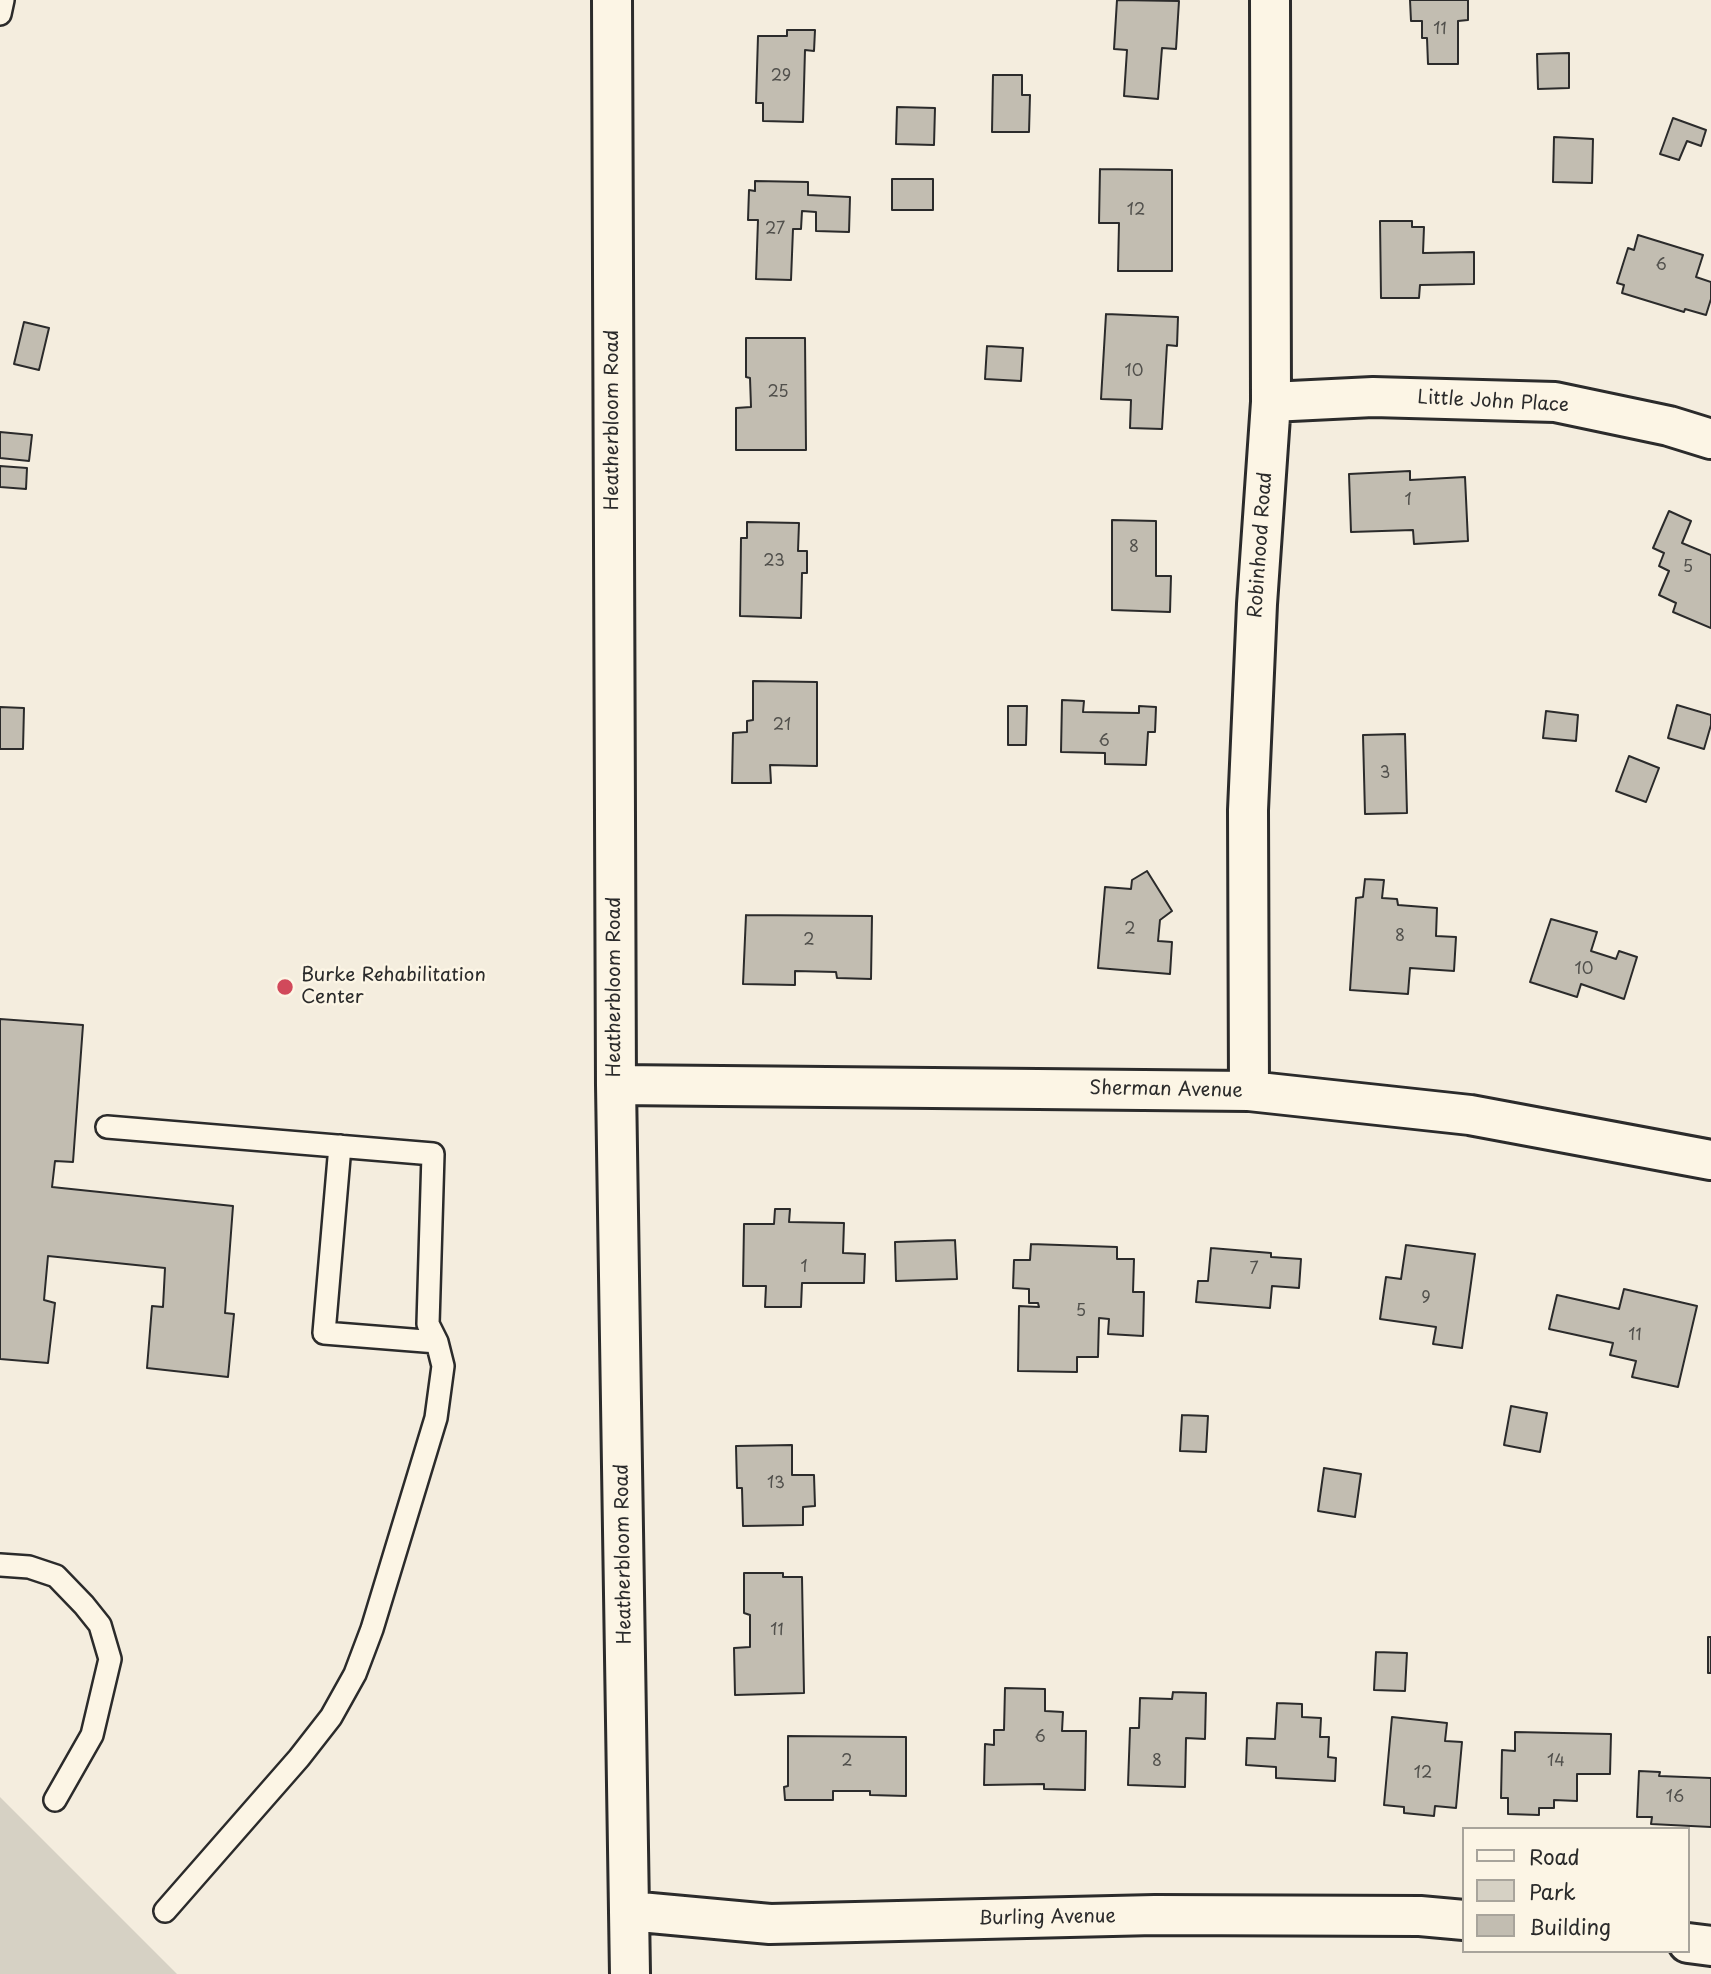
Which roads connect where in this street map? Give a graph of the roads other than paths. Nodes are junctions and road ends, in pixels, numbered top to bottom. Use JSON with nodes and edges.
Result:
{"nodes":[{"id":1,"x":3,"y":0,"type":"edge"},
{"id":2,"x":612,"y":0,"type":"edge"},
{"id":3,"x":1270,"y":0,"type":"edge"},
{"id":4,"x":0,"y":14,"type":"edge"},
{"id":5,"x":1271,"y":402,"type":"junction"},
{"id":6,"x":1711,"y":439,"type":"edge"},
{"id":7,"x":616,"y":1086,"type":"junction"},
{"id":8,"x":1249,"y":1091,"type":"junction"},
{"id":9,"x":107,"y":1128,"type":"dead end"},
{"id":10,"x":340,"y":1146,"type":"junction"},
{"id":11,"x":1711,"y":1160,"type":"edge"},
{"id":12,"x":437,"y":1342,"type":"junction"},
{"id":13,"x":0,"y":1565,"type":"edge"},
{"id":14,"x":55,"y":1800,"type":"dead end"},
{"id":15,"x":165,"y":1911,"type":"dead end"},
{"id":16,"x":629,"y":1911,"type":"junction"},
{"id":17,"x":1462,"y":1920,"type":"edge"},
{"id":18,"x":1690,"y":1943,"type":"edge"},
{"id":19,"x":1711,"y":1946,"type":"edge"},
{"id":20,"x":630,"y":1974,"type":"edge"}],
"edges":[{"from":1,"to":4,"type":"lane"},
{"from":2,"to":7,"type":"street","name":"Heatherbloom Road"},
{"from":3,"to":5,"type":"street","name":"Robinhood Road"},
{"from":5,"to":6,"type":"street","name":"Little John Place"},
{"from":5,"to":8,"type":"street","name":"Robinhood Road"},
{"from":7,"to":8,"type":"street","name":"Sherman Avenue"},
{"from":7,"to":16,"type":"street","name":"Heatherbloom Road"},
{"from":8,"to":11,"type":"street","name":"Sherman Avenue"},
{"from":9,"to":10,"type":"lane"},
{"from":10,"to":12,"type":"lane"},
{"from":10,"to":12,"type":"lane"},
{"from":12,"to":15,"type":"lane"},
{"from":13,"to":14,"type":"lane"},
{"from":16,"to":17,"type":"street","name":"Burling Avenue"},
{"from":16,"to":20,"type":"street","name":"Heatherbloom Road"},
{"from":18,"to":19,"type":"street"}]}
